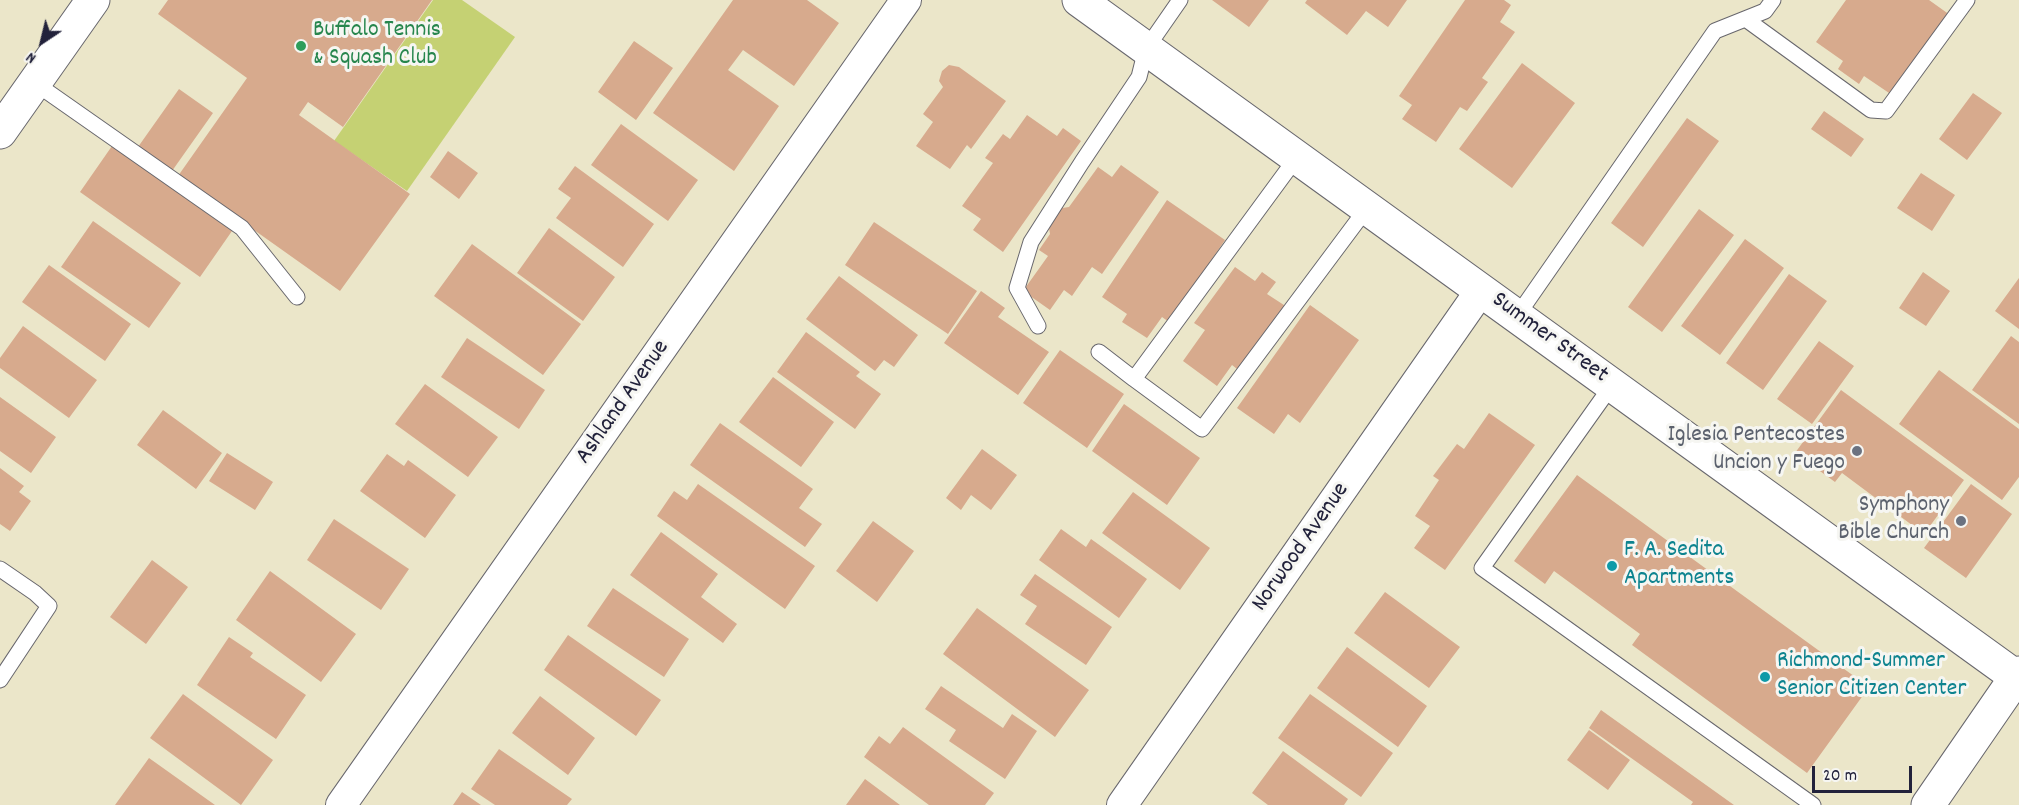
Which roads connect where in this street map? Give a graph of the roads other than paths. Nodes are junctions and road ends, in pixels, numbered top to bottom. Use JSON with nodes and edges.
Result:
{"nodes":[{"id":1,"x":93,"y":0,"type":"edge"},
{"id":2,"x":906,"y":0,"type":"edge"},
{"id":3,"x":1079,"y":0,"type":"edge"},
{"id":4,"x":1180,"y":0,"type":"edge"},
{"id":5,"x":1773,"y":0,"type":"edge"},
{"id":6,"x":1967,"y":0,"type":"edge"},
{"id":7,"x":1747,"y":20,"type":"junction"},
{"id":8,"x":1146,"y":49,"type":"junction"},
{"id":9,"x":35,"y":83,"type":"junction"},
{"id":10,"x":0,"y":132,"type":"edge"},
{"id":11,"x":1297,"y":157,"type":"junction"},
{"id":12,"x":1367,"y":208,"type":"junction"},
{"id":13,"x":1481,"y":290,"type":"junction"},
{"id":14,"x":297,"y":297,"type":"dead end"},
{"id":15,"x":1517,"y":316,"type":"junction"},
{"id":16,"x":1038,"y":326,"type":"dead end"},
{"id":17,"x":1099,"y":352,"type":"dead end"},
{"id":18,"x":1134,"y":379,"type":"junction"},
{"id":19,"x":1612,"y":385,"type":"junction"},
{"id":20,"x":0,"y":568,"type":"edge"},
{"id":21,"x":2018,"y":676,"type":"edge"},
{"id":22,"x":0,"y":680,"type":"edge"},
{"id":23,"x":341,"y":805,"type":"edge"},
{"id":24,"x":1122,"y":805,"type":"edge"},
{"id":25,"x":1813,"y":805,"type":"edge"},
{"id":26,"x":1928,"y":805,"type":"edge"}],
"edges":[{"from":1,"to":9,"type":"street"},
{"from":2,"to":23,"type":"street","name":"Ashland Avenue"},
{"from":3,"to":8,"type":"street","name":"Summer Street"},
{"from":4,"to":8,"type":"lane"},
{"from":5,"to":7,"type":"lane"},
{"from":6,"to":7,"type":"lane"},
{"from":7,"to":15,"type":"lane"},
{"from":8,"to":11,"type":"street","name":"Summer Street"},
{"from":8,"to":16,"type":"lane"},
{"from":9,"to":10,"type":"street"},
{"from":9,"to":14,"type":"lane"},
{"from":11,"to":12,"type":"street","name":"Summer Street"},
{"from":11,"to":18,"type":"lane"},
{"from":12,"to":13,"type":"street","name":"Summer Street"},
{"from":12,"to":18,"type":"lane"},
{"from":13,"to":15,"type":"street","name":"Summer Street"},
{"from":13,"to":24,"type":"street","name":"Norwood Avenue"},
{"from":15,"to":19,"type":"street","name":"Summer Street"},
{"from":17,"to":18,"type":"lane"},
{"from":19,"to":21,"type":"street","name":"Summer Street"},
{"from":19,"to":25,"type":"lane"},
{"from":20,"to":22,"type":"lane"},
{"from":21,"to":26,"type":"street"}]}
